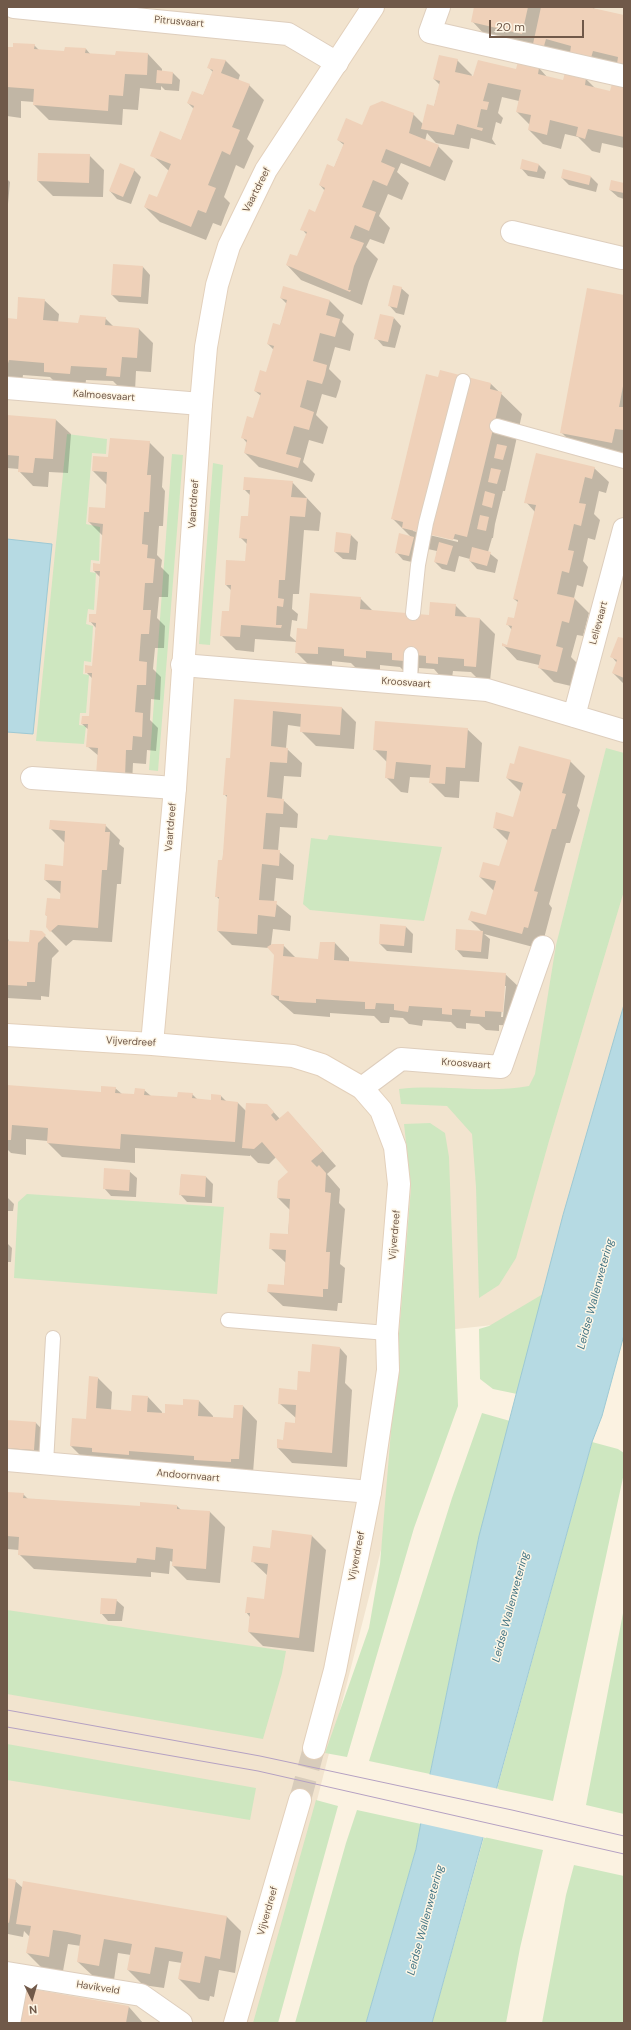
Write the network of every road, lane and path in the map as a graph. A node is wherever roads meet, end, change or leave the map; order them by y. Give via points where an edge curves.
1 (14, 7) edge
2 (373, 7) edge
3 (439, 7) edge
4 (337, 63) junction
5 (624, 76) edge
6 (512, 232) dead end
7 (623, 255) edge
8 (463, 380) dead end
9 (7, 388) edge
10 (201, 404) junction
11 (497, 426) dead end
12 (624, 461) edge
13 (624, 529) edge
14 (413, 613) dead end
15 (411, 654) dead end
16 (182, 665) junction
17 (410, 684) junction
18 (574, 716) junction
19 (624, 731) edge
20 (32, 778) dead end
21 (175, 788) junction
22 (543, 947) dead end
23 (7, 1035) edge
24 (152, 1044) junction
25 (362, 1088) junction
26 (228, 1320) dead end
27 (387, 1334) junction
28 (53, 1338) dead end
29 (7, 1460) edge
30 (46, 1463) junction
31 (370, 1492) junction
32 (314, 1748) tunnel mouth
33 (300, 1800) tunnel mouth
34 (13, 1974) edge
35 (9, 2023) edge
36 (181, 2023) edge
37 (236, 2023) edge

1 - 4 street, Pitrusvaart via 288,34
2 - 4 street, Vaartdreef
3 - 5 street via 430,32
4 - 10 street, Vaartdreef via 266,170 229,246 216,293 206,347
6 - 7 street
8 - 14 lane via 426,523
9 - 10 street, Kalmoesvaart
10 - 16 street, Vaartdreef
11 - 12 lane
13 - 18 street, Lelievaart
15 - 17 lane
16 - 17 street, Kroosvaart
16 - 21 street, Vaartdreef
17 - 18 street, Kroosvaart via 487,690
18 - 19 street, Kroosvaart
20 - 21 street
21 - 24 street, Vaartdreef
22 - 25 street, Kroosvaart via 501,1067 401,1059
23 - 24 street, Vijverdreef
24 - 25 street, Vijverdreef via 293,1056 322,1065
25 - 27 street, Vijverdreef via 381,1110 395,1147 399,1184
26 - 27 lane
27 - 31 street, Vijverdreef via 388,1370
28 - 30 lane
29 - 30 street, Andoornvaart
30 - 31 street, Andoornvaart
31 - 32 street, Vijverdreef via 335,1670
33 - 37 street, Vijverdreef
34 - 35 street
34 - 36 street, Havikveld via 141,1995

